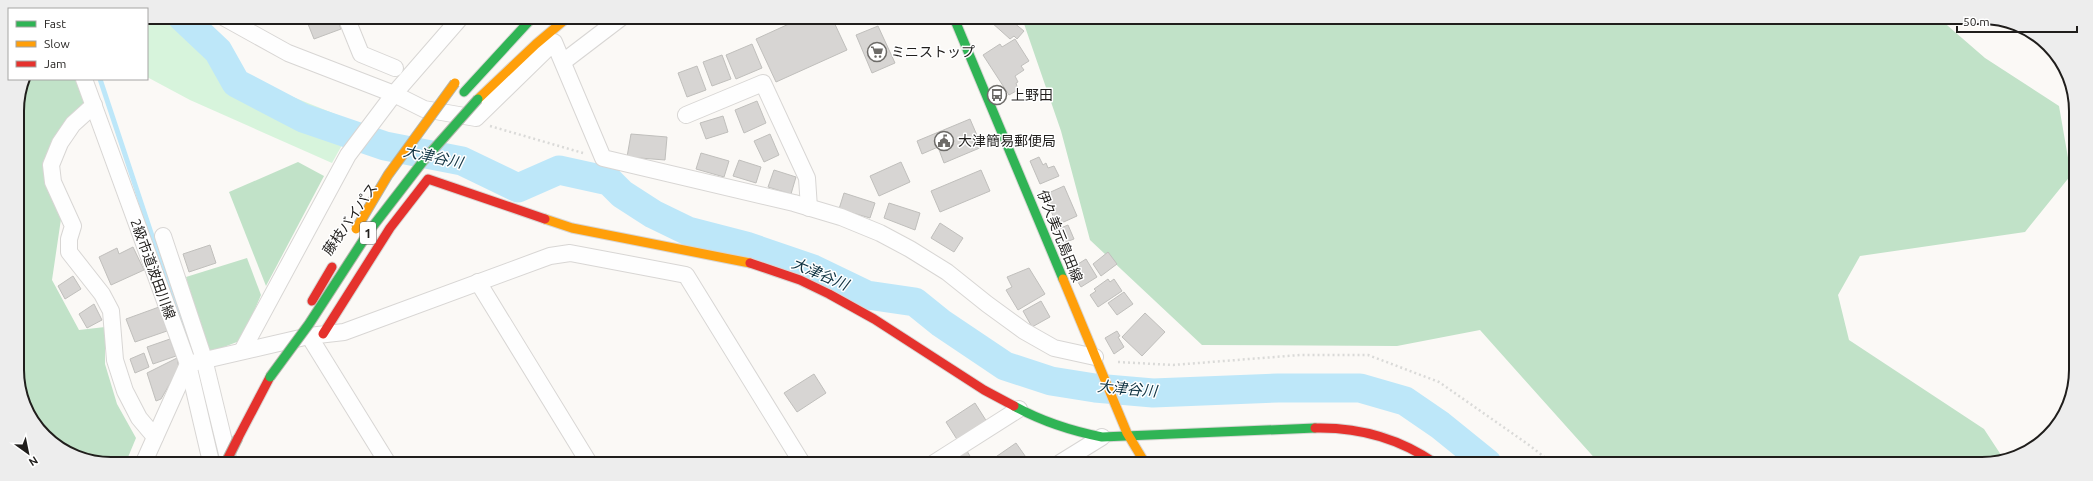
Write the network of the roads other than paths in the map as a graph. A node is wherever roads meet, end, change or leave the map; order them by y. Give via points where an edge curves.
1 (236, 24) edge
2 (349, 24) edge
3 (455, 24) edge
4 (527, 24) edge
5 (560, 24) edge
6 (614, 24) edge
7 (956, 24) edge
8 (563, 62) junction
9 (395, 68) dead end
10 (84, 80) edge
11 (458, 81) dead end
12 (392, 96) junction
13 (94, 105) junction
14 (686, 115) dead end
15 (809, 208) junction
16 (163, 236) dead end
17 (335, 263) dead end
18 (478, 282) junction
19 (316, 335) junction
20 (242, 351) junction
21 (204, 359) junction
22 (1096, 360) junction
23 (188, 364) junction
24 (270, 377) junction
25 (1019, 409) junction
26 (1128, 435) junction
27 (155, 437) junction
28 (1102, 437) junction
29 (146, 457) edge
30 (210, 457) edge
31 (226, 457) edge
32 (230, 457) edge
33 (384, 457) edge
34 (585, 457) edge
35 (798, 457) edge
36 (943, 457) edge
37 (1070, 457) edge
38 (1141, 457) edge
39 (1427, 457) edge

1 - 12 street via 288,53
2 - 9 street via 361,54
3 - 12 street
4 - 11 main road, 藤枝バイパス / 1, bridge via 437,124 352,238 388,175
5 - 24 main road, 1, bridge via 478,99 424,160 370,230 309,324
6 - 8 street
7 - 22 main road, 伊久美元島田線
8 - 12 street via 554,42 476,118 424,109
8 - 15 street via 603,158 740,189
10 - 13 street, 2級市道波田川線
12 - 20 street via 348,156
13 - 23 street, 2級市道波田川線
13 - 27 street via 73,124 60,143 51,165 53,182 73,226 69,252 102,294 111,311 115,360 125,391 139,418
14 - 15 street via 763,83 807,178
15 - 22 street via 867,227 910,249 948,272 1024,331 1054,348
16 - 21 street
17 - 24 main road, 藤枝バイパス / 1, bridge
18 - 19 street via 344,332
18 - 34 street
18 - 35 street via 550,256 570,254 686,275
19 - 20 street
19 - 25 main road via 390,228 428,179 572,228 746,262 800,280 874,319 984,390
19 - 33 street
20 - 21 street
21 - 23 street
21 - 31 street
22 - 26 main road, 伊久美元島田線
23 - 27 street
23 - 30 street, 2級市道波田川線
24 - 32 main road, 藤枝バイパス / 1, bridge
25 - 28 main road via 1078,432
25 - 36 street
26 - 28 main road
26 - 38 main road, 伊久美元島田線
26 - 39 main road via 1356,429 1402,444
27 - 29 street
28 - 37 street

